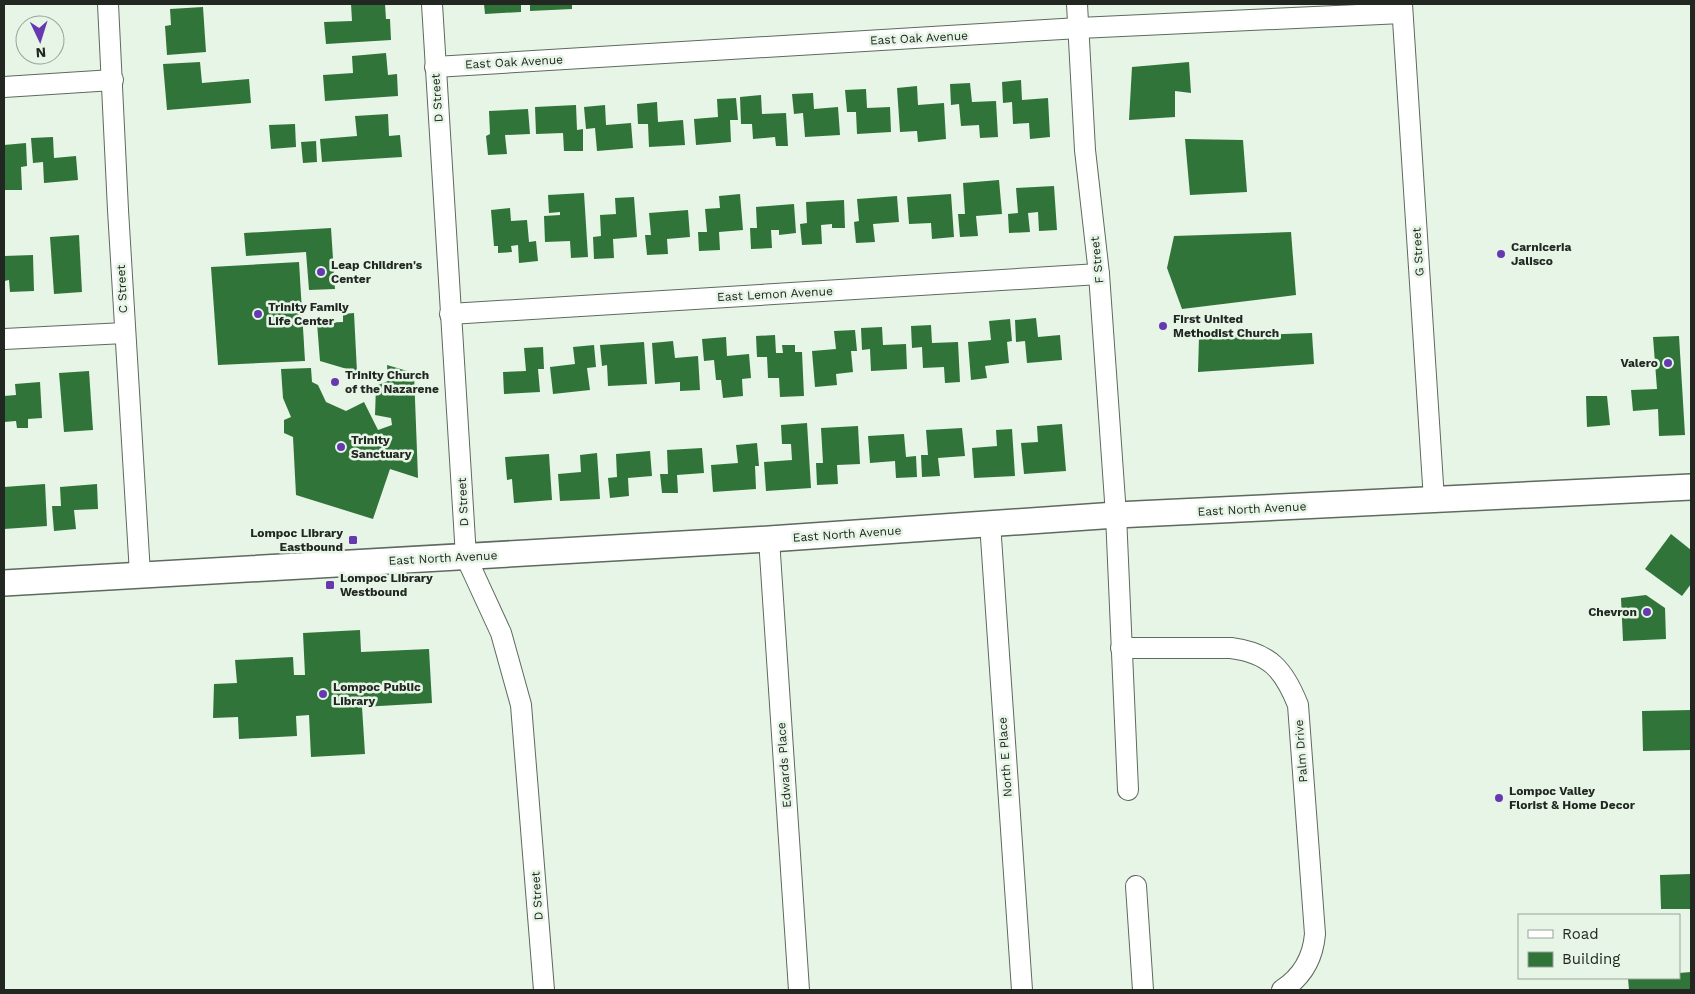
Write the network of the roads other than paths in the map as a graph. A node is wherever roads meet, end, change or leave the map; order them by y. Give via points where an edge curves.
1 (108, 4) edge
2 (432, 4) edge
3 (1077, 4) edge
4 (1402, 8) edge
5 (1079, 28) junction
6 (435, 67) junction
7 (113, 80) junction
8 (4, 87) edge
9 (1099, 274) junction
10 (450, 314) junction
11 (125, 333) junction
12 (4, 339) edge
13 (1691, 486) edge
14 (1434, 500) junction
15 (1116, 516) junction
16 (990, 523) junction
17 (769, 539) junction
18 (466, 557) junction
19 (140, 574) junction
20 (4, 583) edge
21 (1121, 648) junction
22 (1128, 790) dead end
23 (1136, 886) dead end
24 (544, 990) edge
25 (799, 990) edge
26 (1022, 990) edge
27 (1143, 990) edge
28 (1282, 990) edge

1 - 7 street, C Street
2 - 6 street, D Street
3 - 5 street, F Street
4 - 5 street, East Oak Avenue
4 - 14 street, G Street
5 - 6 street, East Oak Avenue
5 - 9 street, F Street via 1086,150
6 - 10 street, D Street
7 - 8 street
7 - 11 street, C Street
9 - 10 street, East Lemon Avenue
9 - 15 street, F Street
10 - 18 street, D Street
11 - 12 street
11 - 19 street, C Street
13 - 14 street, East North Avenue
14 - 15 street, East North Avenue
15 - 16 street, East North Avenue
15 - 21 street
16 - 17 street, East North Avenue
16 - 26 street, North E Place
17 - 18 street, East North Avenue
17 - 25 street, Edwards Place
18 - 19 street, East North Avenue
18 - 24 street, D Street via 501,633 521,705
19 - 20 street, East North Avenue
21 - 22 street
21 - 28 street, Palm Drive via 1246,650 1264,657 1289,682 1298,705 1315,934 1309,961
23 - 27 street

